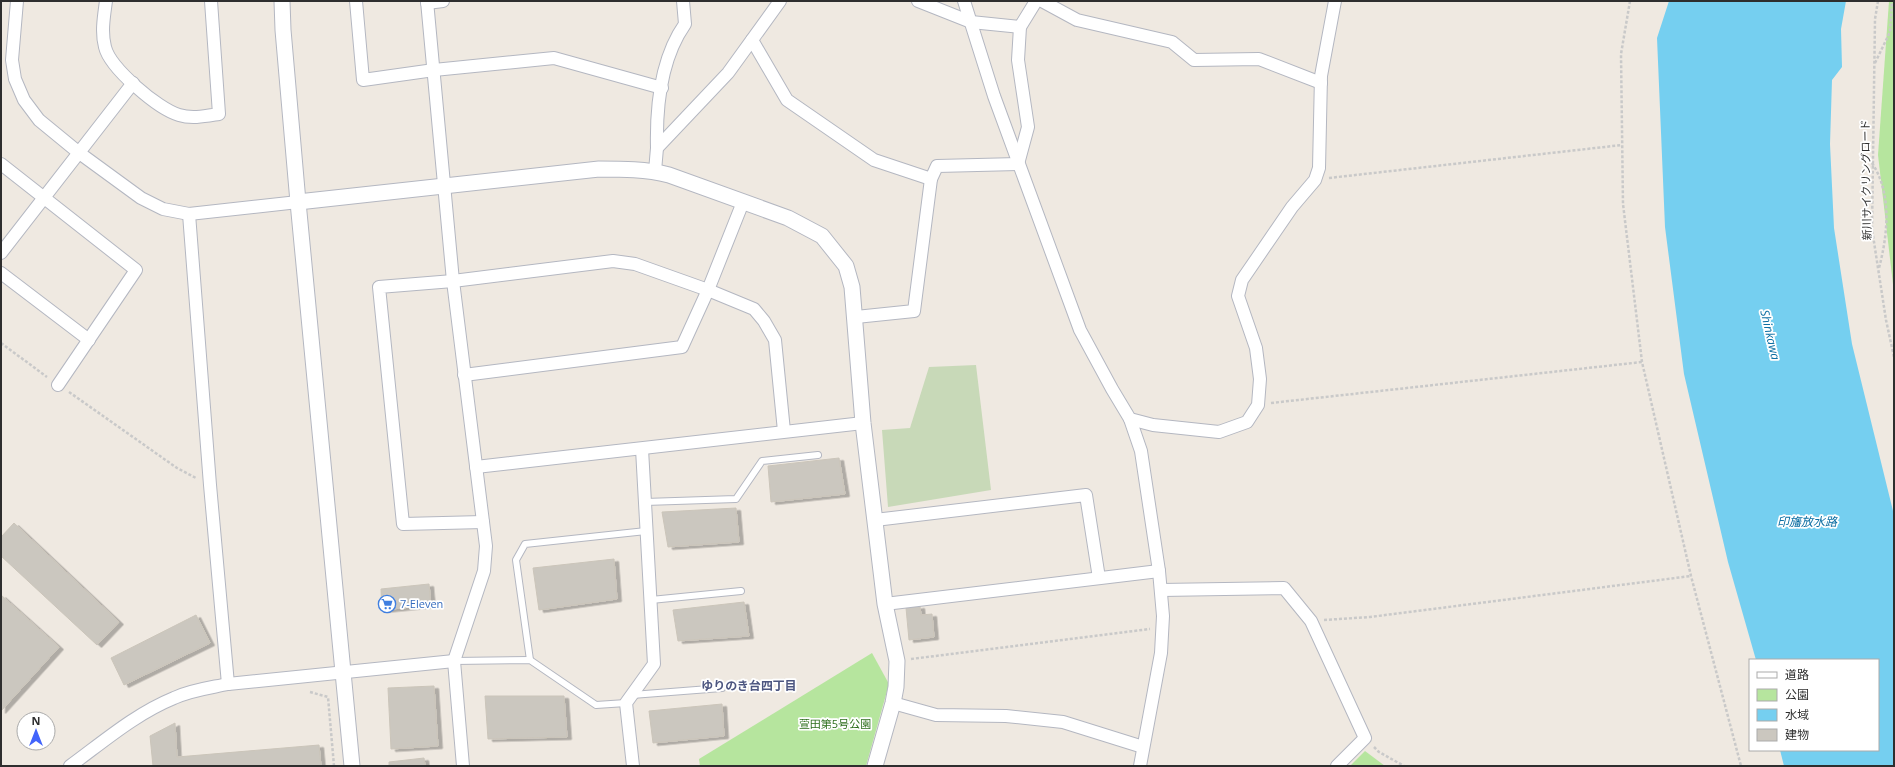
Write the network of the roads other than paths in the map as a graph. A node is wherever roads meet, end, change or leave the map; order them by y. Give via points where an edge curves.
1 (17, 1) edge
2 (106, 1) edge
3 (211, 1) edge
4 (282, 1) edge
5 (356, 1) edge
6 (443, 1) edge
7 (682, 1) edge
8 (780, 1) edge
9 (918, 1) edge
10 (964, 1) edge
11 (1036, 1) edge
12 (1042, 1) edge
13 (427, 2) edge
14 (1334, 2) edge
15 (971, 22) junction
16 (1020, 27) junction
17 (752, 40) junction
18 (434, 70) junction
19 (133, 83) junction
20 (1321, 83) junction
21 (662, 88) junction
22 (658, 148) junction
23 (78, 152) junction
24 (1, 164) edge
25 (1018, 164) junction
26 (655, 171) junction
27 (931, 179) junction
28 (444, 185) junction
29 (43, 197) junction
30 (298, 202) junction
31 (743, 202) junction
32 (189, 214) junction
33 (1, 253) edge
34 (1, 273) edge
35 (453, 281) junction
36 (708, 290) junction
37 (856, 317) junction
38 (89, 340) junction
39 (464, 375) junction
40 (58, 385) road end
41 (1130, 419) junction
42 (863, 423) junction
43 (784, 431) junction
44 (642, 449) junction
45 (818, 455) dead end
46 (476, 467) junction
47 (645, 502) junction
48 (875, 520) junction
49 (483, 522) junction
50 (646, 531) junction
51 (1159, 571) junction
52 (1099, 578) junction
53 (1161, 590) junction
54 (741, 591) dead end
55 (650, 600) junction
56 (885, 604) junction
57 (530, 660) junction
58 (454, 661) junction
59 (343, 673) junction
60 (228, 684) junction
61 (722, 688) dead end
62 (629, 699) junction
63 (893, 703) junction
64 (1142, 747) junction
65 (70, 766) edge
66 (352, 766) edge
67 (463, 766) edge
68 (633, 766) edge
69 (875, 766) edge
70 (1140, 766) edge
71 (1337, 766) edge

1 - 23 street via 12,60 14,79 24,100 39,120
2 - 19 street via 102,32 105,47 111,61
3 - 19 street via 219,114 193,117 180,115 168,110
4 - 30 street
5 - 18 street via 363,80
6 - 13 street
7 - 21 street via 685,24 675,38 663,75
8 - 17 street
9 - 15 street
10 - 15 street
11 - 16 street
12 - 20 street via 1077,20 1172,42 1194,60 1259,59
13 - 18 street
14 - 20 street
15 - 16 street
15 - 25 street
16 - 25 street via 1018,60 1028,126
17 - 22 street via 728,73
17 - 27 street via 787,100 874,160
18 - 21 street via 554,58
18 - 28 street
19 - 23 street
20 - 41 street via 1320,155 1315,180 1292,207 1251,266 1242,280 1238,296 1256,348 1260,379 1258,405 1247,422 1219,432 1153,425
21 - 22 street via 657,130
22 - 26 street
23 - 29 street
23 - 32 street via 141,198 163,209
24 - 29 street
25 - 27 street via 937,166
25 - 41 street via 1080,330
26 - 28 street via 599,169
26 - 31 street
27 - 37 street via 914,311
28 - 30 street
28 - 35 street
29 - 33 street
29 - 38 street via 136,270
30 - 32 street
30 - 59 street
31 - 36 street
31 - 37 street via 788,218 822,236 846,266
32 - 60 street
34 - 38 street
35 - 36 street via 614,261 635,264
35 - 39 street
35 - 49 street via 379,287 403,524
36 - 39 street via 682,347
36 - 43 street via 754,309 775,340
37 - 42 street
38 - 40 street
39 - 46 street
41 - 51 street via 1141,451
42 - 43 street
42 - 48 street
43 - 44 street
44 - 46 street
44 - 47 street
45 - 47 lane via 762,461 736,499
46 - 49 street
47 - 50 street
48 - 52 street via 1086,495
48 - 56 street
49 - 58 street via 486,546 484,571
50 - 55 street
50 - 57 lane via 525,544 516,560
51 - 52 street
51 - 53 street
52 - 56 street
53 - 64 street via 1161,653
53 - 71 street via 1284,588 1312,620 1366,738
54 - 55 lane
55 - 62 street via 654,664
56 - 63 street via 897,661
57 - 58 lane
57 - 62 lane via 596,705
58 - 59 street
58 - 67 street
59 - 60 street
59 - 66 street
60 - 65 street via 198,690 154,708
61 - 62 lane
62 - 68 street
63 - 64 street via 936,714 1006,716 1063,722
63 - 69 street
64 - 70 street

